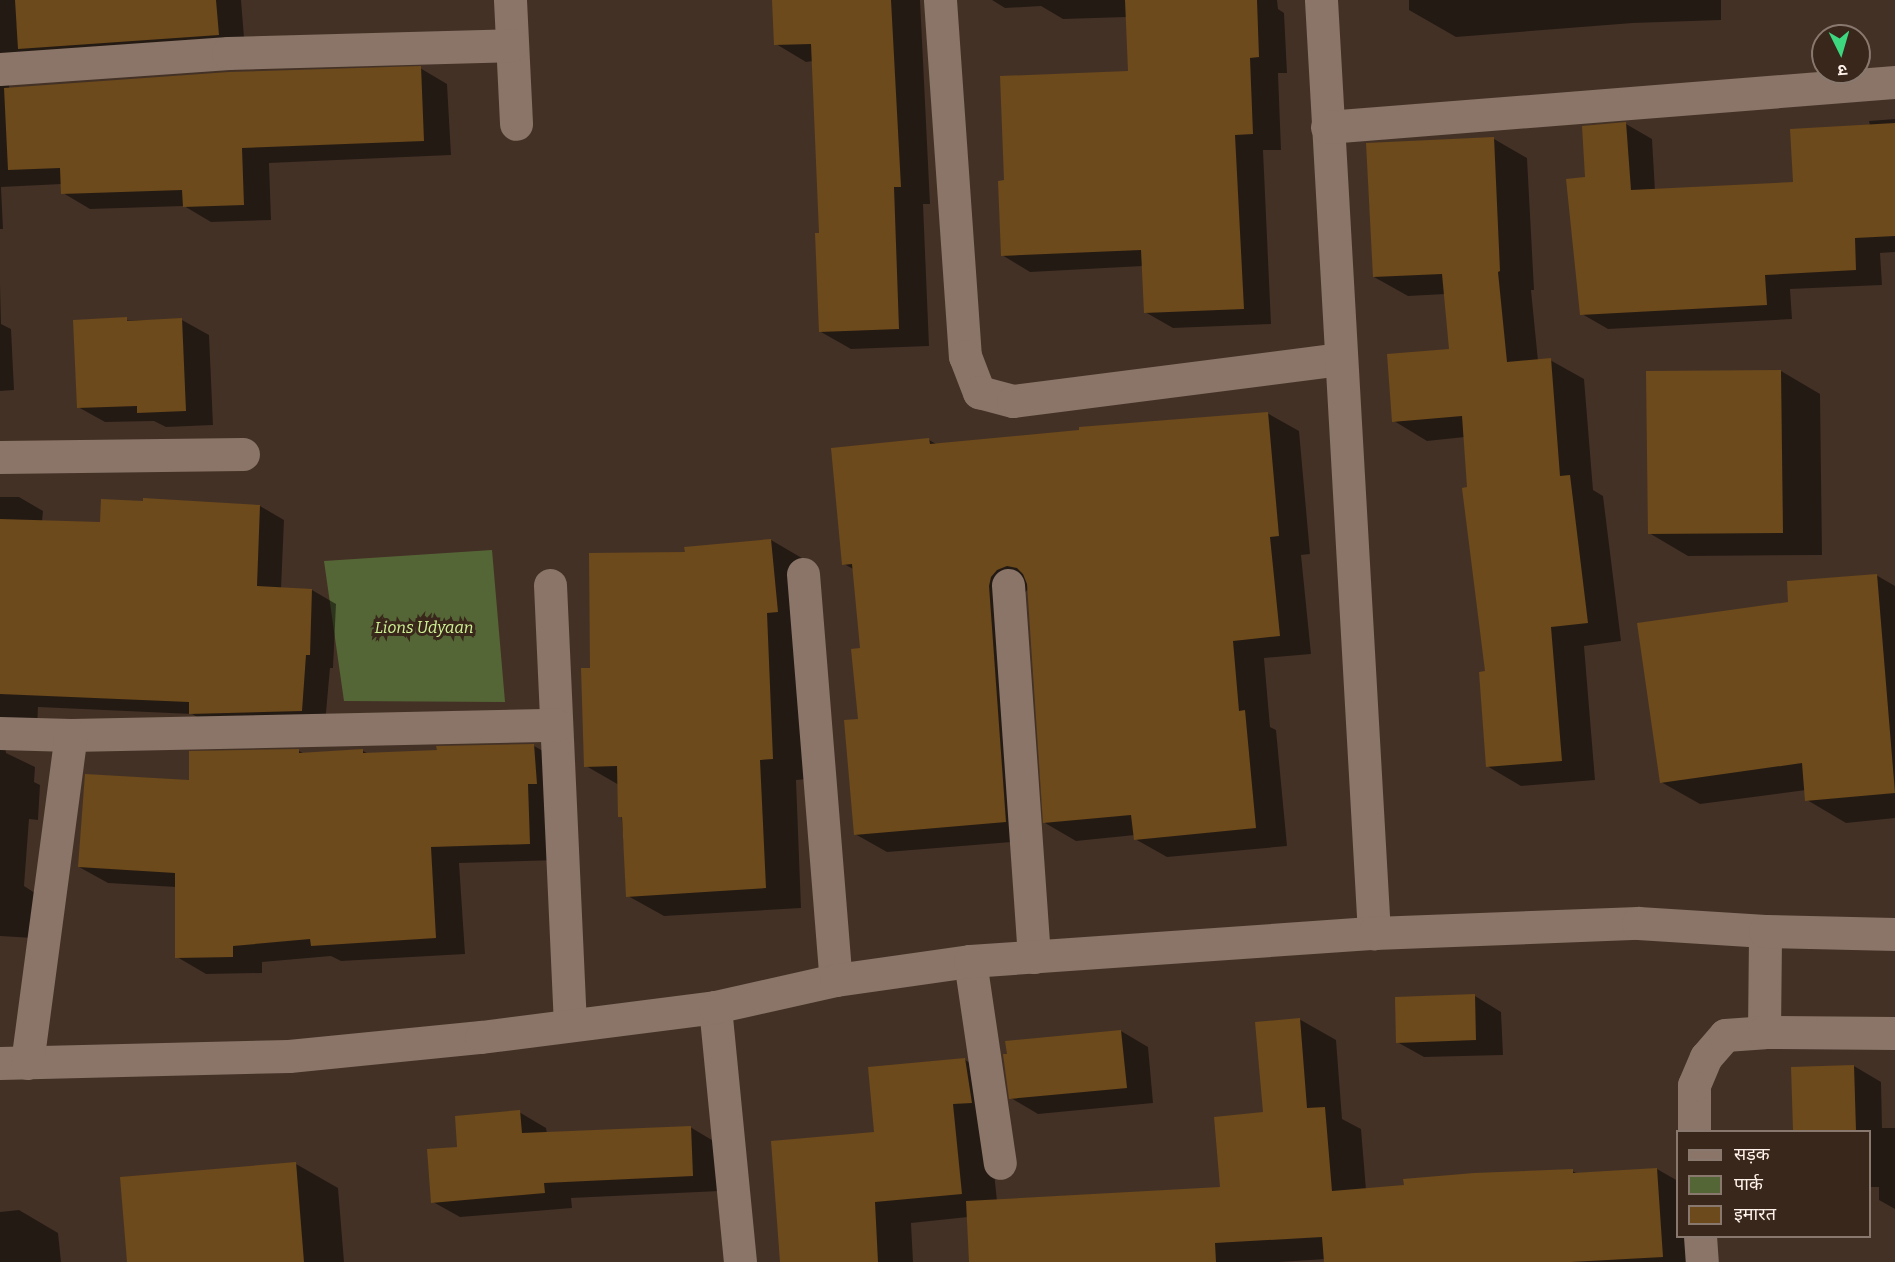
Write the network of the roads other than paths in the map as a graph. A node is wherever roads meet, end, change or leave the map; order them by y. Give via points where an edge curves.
1 (510, 0) edge
2 (940, 0) edge
3 (1321, 0) edge
4 (512, 45) junction
5 (0, 69) edge
6 (1895, 82) edge
7 (516, 124) dead end
8 (1327, 127) junction
9 (1340, 359) junction
10 (243, 454) dead end
11 (0, 457) edge
12 (804, 574) dead end
13 (550, 585) dead end
14 (1008, 585) dead end
15 (556, 725) junction
16 (0, 733) edge
17 (71, 735) junction
18 (1766, 931) junction
19 (1374, 933) junction
20 (1895, 934) edge
21 (1034, 957) junction
22 (970, 961) junction
23 (836, 980) junction
24 (715, 1007) junction
25 (570, 1025) junction
26 (1764, 1032) junction
27 (1895, 1032) edge
28 (13, 1063) edge
29 (1694, 1130) edge
30 (1000, 1163) dead end
31 (1700, 1238) edge
32 (741, 1262) edge
33 (1702, 1262) edge

1 - 4 street
2 - 9 street via 965,356 979,392 1013,401
3 - 8 street
4 - 5 street via 228,53
4 - 7 street
6 - 8 street
8 - 9 street
9 - 19 street
10 - 11 street
12 - 23 street
13 - 15 street
14 - 21 street
15 - 17 street
15 - 25 street
16 - 17 street
17 - 28 street
18 - 19 street via 1638,923
18 - 20 street
18 - 26 street
19 - 21 street
21 - 22 street
22 - 23 street
22 - 30 street
23 - 24 street
24 - 25 street
24 - 32 street
25 - 28 street via 289,1056
26 - 27 street
26 - 29 street via 1725,1035 1706,1057 1694,1085
31 - 33 street

